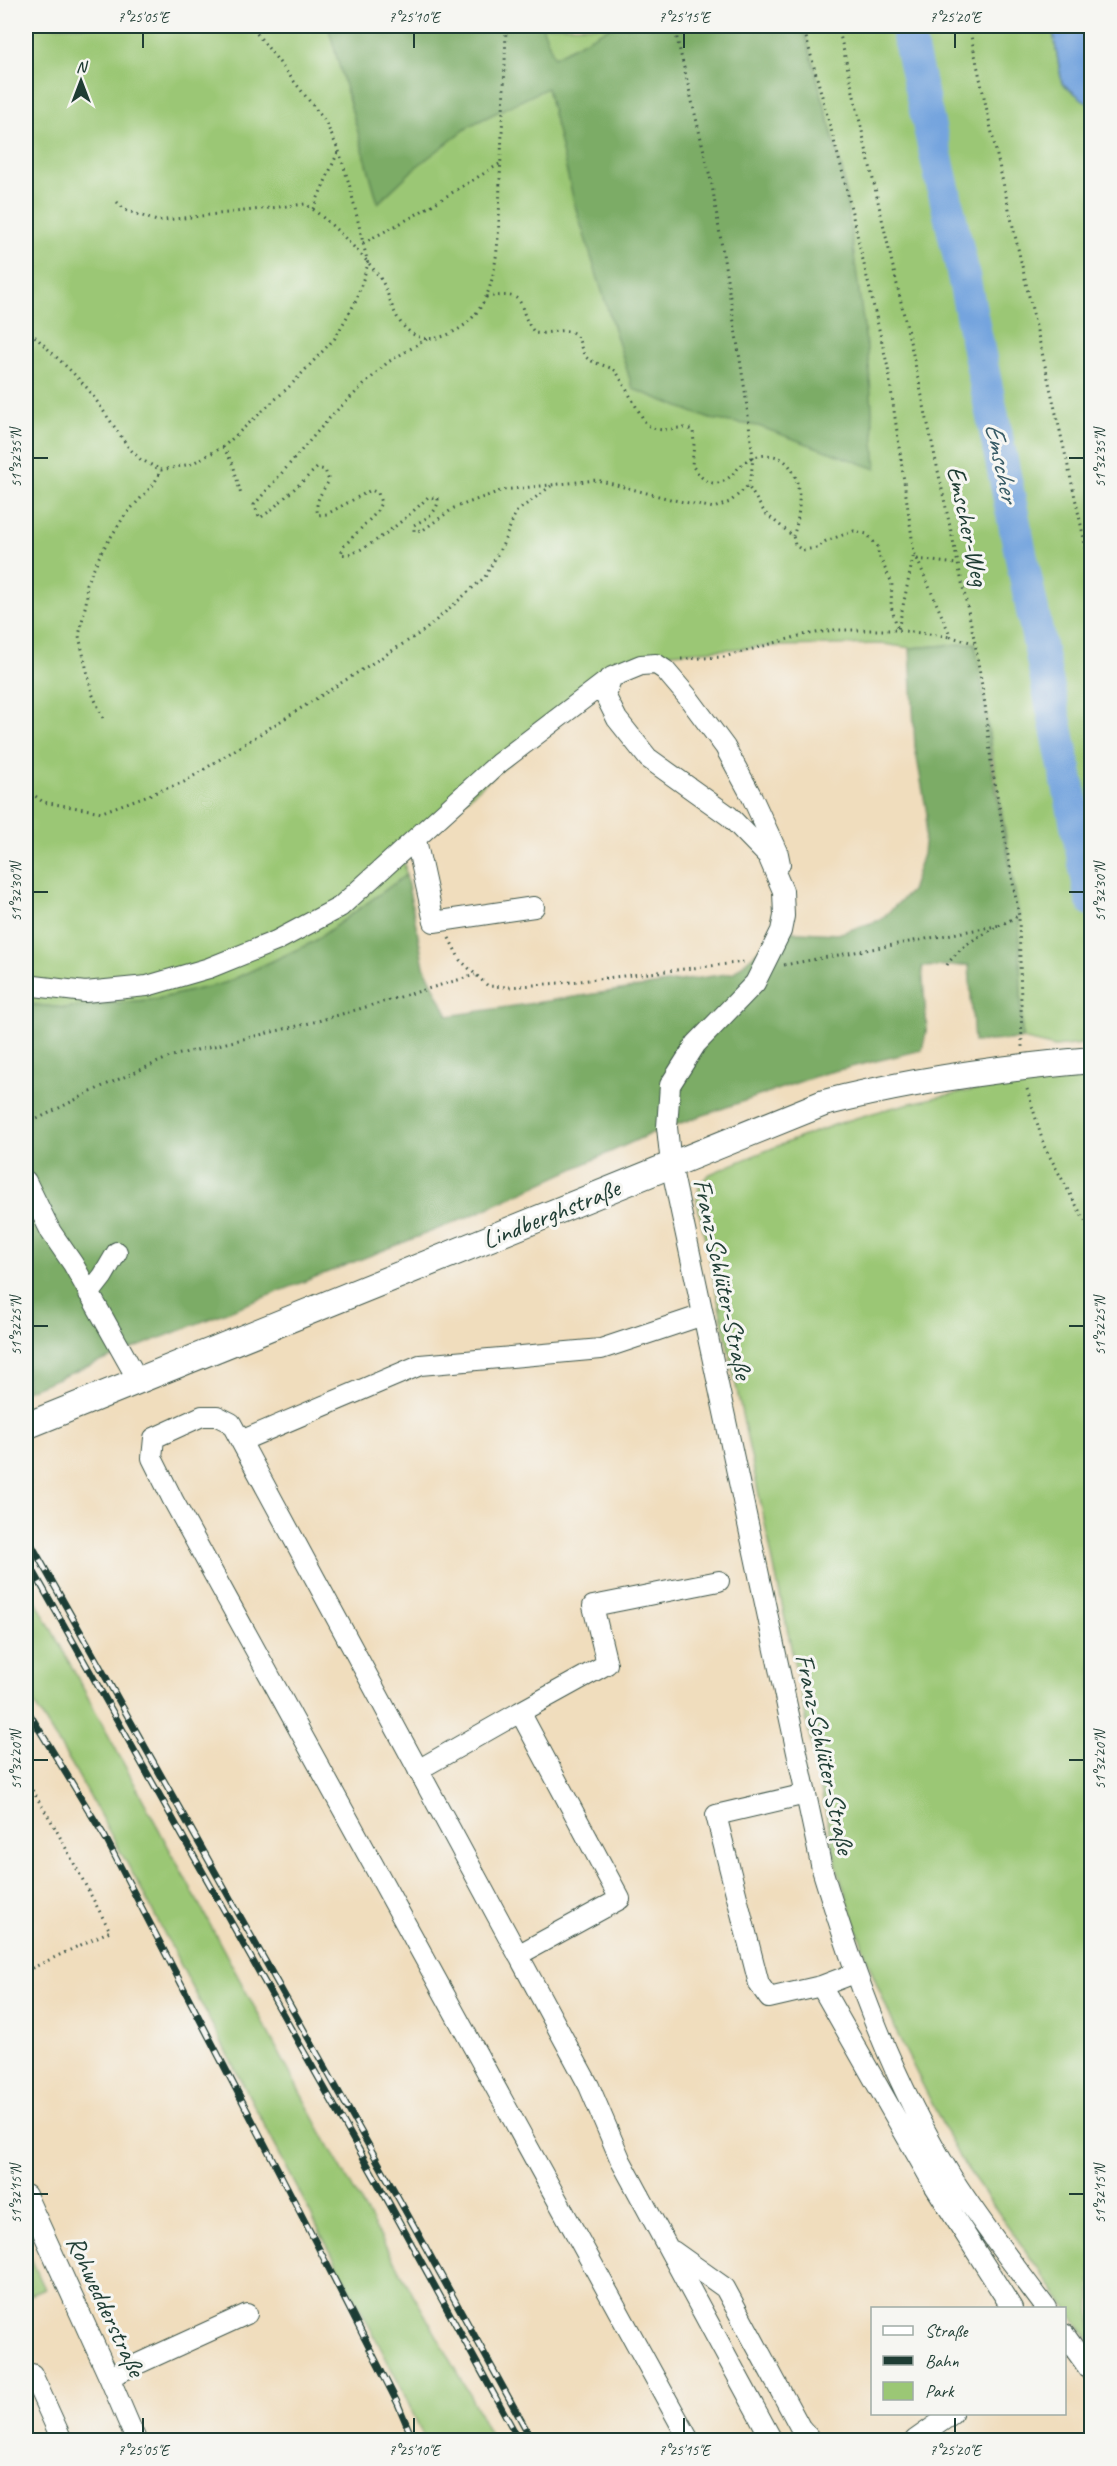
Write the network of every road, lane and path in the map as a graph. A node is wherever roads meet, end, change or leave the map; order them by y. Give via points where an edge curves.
1 (251, 26) edge
2 (506, 26) edge
3 (674, 26) edge
4 (803, 26) edge
5 (838, 26) edge
6 (969, 26) edge
7 (339, 151) junction
8 (501, 163) junction
9 (117, 202) dead end
10 (313, 209) junction
11 (363, 243) junction
12 (368, 264) junction
13 (485, 297) junction
14 (26, 328) edge
15 (427, 339) junction
16 (223, 447) junction
17 (753, 457) junction
18 (161, 470) junction
19 (552, 485) junction
20 (748, 486) junction
21 (241, 495) dead end
22 (793, 536) junction
23 (914, 552) junction
24 (917, 560) junction
25 (957, 564) junction
26 (1092, 576) edge
27 (898, 630) junction
28 (951, 637) junction
29 (975, 643) junction
30 (656, 664) junction
31 (612, 677) junction
32 (103, 718) dead end
33 (26, 789) edge
34 (416, 840) junction
35 (783, 891) junction
36 (534, 907) dead end
37 (1018, 916) junction
38 (442, 922) junction
39 (1001, 925) junction
40 (765, 963) junction
41 (947, 965) dead end
42 (476, 975) junction
43 (26, 985) edge
44 (1022, 1039) dead end
45 (1092, 1060) edge
46 (1027, 1087) dead end
47 (26, 1123) edge
48 (671, 1165) junction
49 (26, 1181) edge
50 (1092, 1244) edge
51 (117, 1252) dead end
52 (89, 1294) junction
53 (704, 1315) junction
54 (138, 1380) junction
55 (26, 1426) edge
56 (241, 1442) junction
57 (719, 1581) dead end
58 (520, 1712) junction
59 (418, 1770) junction
60 (26, 1780) edge
61 (806, 1794) junction
62 (518, 1955) junction
63 (26, 1971) edge
64 (855, 1973) junction
65 (821, 1986) junction
66 (26, 2195) edge
67 (668, 2248) junction
68 (1039, 2306) edge
69 (1011, 2307) edge
70 (247, 2314) dead end
71 (1066, 2335) edge
72 (1092, 2373) edge
73 (32, 2374) dead end
74 (109, 2377) junction
75 (951, 2415) edge
76 (62, 2440) edge
77 (136, 2440) edge
78 (689, 2440) edge
79 (772, 2440) edge
80 (811, 2440) edge
81 (915, 2440) edge

1 - 7 path via 324,121
2 - 8 path
3 - 17 path via 712,185
4 - 23 path via 843,174 888,368
5 - 25 path, Emscher-Weg
6 - 26 path
7 - 10 path
7 - 11 path
8 - 11 path
8 - 13 path via 496,247
9 - 10 path via 125,210 157,221 305,204
10 - 12 path
11 - 12 path
12 - 15 path via 383,283 403,327
12 - 16 path via 356,301 335,338
13 - 15 path via 462,328
13 - 17 path via 512,295 519,299 535,333 574,334 588,359 616,371 646,424 653,429 693,430 692,465 705,481 724,481
14 - 18 path via 89,390 129,448
15 - 19 path via 388,362 332,415 254,505 260,518 307,475 317,468 326,470 329,481 318,498 318,515 370,490 378,493 381,503 343,547 341,554 348,556 378,538 428,497 438,498 438,504 426,519 414,525 414,531 423,530 473,500 503,490
16 - 18 path via 191,464
16 - 21 path via 233,464
17 - 20 path
17 - 22 path via 779,458 788,462 795,474 799,512
18 - 32 path via 125,515 86,584 79,636 92,693
19 - 20 path via 597,480 714,508 730,502
19 - 33 path via 516,512 485,577 425,630 184,782 102,812 43,802
20 - 22 path via 765,513
22 - 27 path via 795,545 802,550 817,548 855,531 867,534 878,547 892,583 891,606
23 - 24 path
23 - 27 path
24 - 25 path
24 - 28 path
25 - 29 path, Emscher-Weg
27 - 28 path
27 - 30 path via 834,630 724,657
28 - 29 path
29 - 37 path, Emscher-Weg
30 - 31 street via 640,665
30 - 35 street, Franz-Schlüter-Straße via 687,696 724,747 752,797 778,854
31 - 34 street via 499,762
31 - 35 street via 605,695 617,719 648,758 729,816 768,856
34 - 38 street via 434,922
34 - 43 street via 340,907 276,941 209,968 147,986 85,992
35 - 40 street, Franz-Schlüter-Straße via 781,931
36 - 38 street
37 - 39 path
37 - 44 path, Emscher-Weg
38 - 42 path via 460,960
39 - 40 path via 787,965
39 - 41 path via 968,942
40 - 42 path via 734,962 510,987 488,986
40 - 48 street, Franz-Schlüter-Straße via 755,983 696,1044 670,1085 667,1127
42 - 47 path via 318,1021 172,1056
45 - 48 main road, Lindberghstraße via 891,1086 835,1100
46 - 50 path via 1044,1146 1086,1223
48 - 53 street, Franz-Schlüter-Straße
48 - 54 main road, Lindberghstraße
49 - 52 street
51 - 52 street
52 - 54 street
53 - 56 street via 601,1349 420,1365
53 - 61 street, Franz-Schlüter-Straße
54 - 55 main road, Lindberghstraße
56 - 59 street
56 - 78 street via 231,1423 217,1416 202,1416 154,1438 152,1458
57 - 58 street via 593,1606 607,1664
58 - 59 street
58 - 62 street via 620,1899
59 - 62 street
60 - 63 path via 110,1931
61 - 64 street, Franz-Schlüter-Straße via 822,1869
61 - 65 street via 716,1815 759,1984 769,1998
62 - 67 street via 589,2086 621,2161
64 - 65 street
64 - 68 street, Franz-Schlüter-Straße via 889,2058 953,2179
65 - 69 street via 928,2176
66 - 74 street, Rohwedderstraße
67 - 79 street
67 - 80 street via 725,2288 800,2427
70 - 74 street
71 - 72 street
73 - 76 street
74 - 77 street, Rohwedderstraße
75 - 81 street

